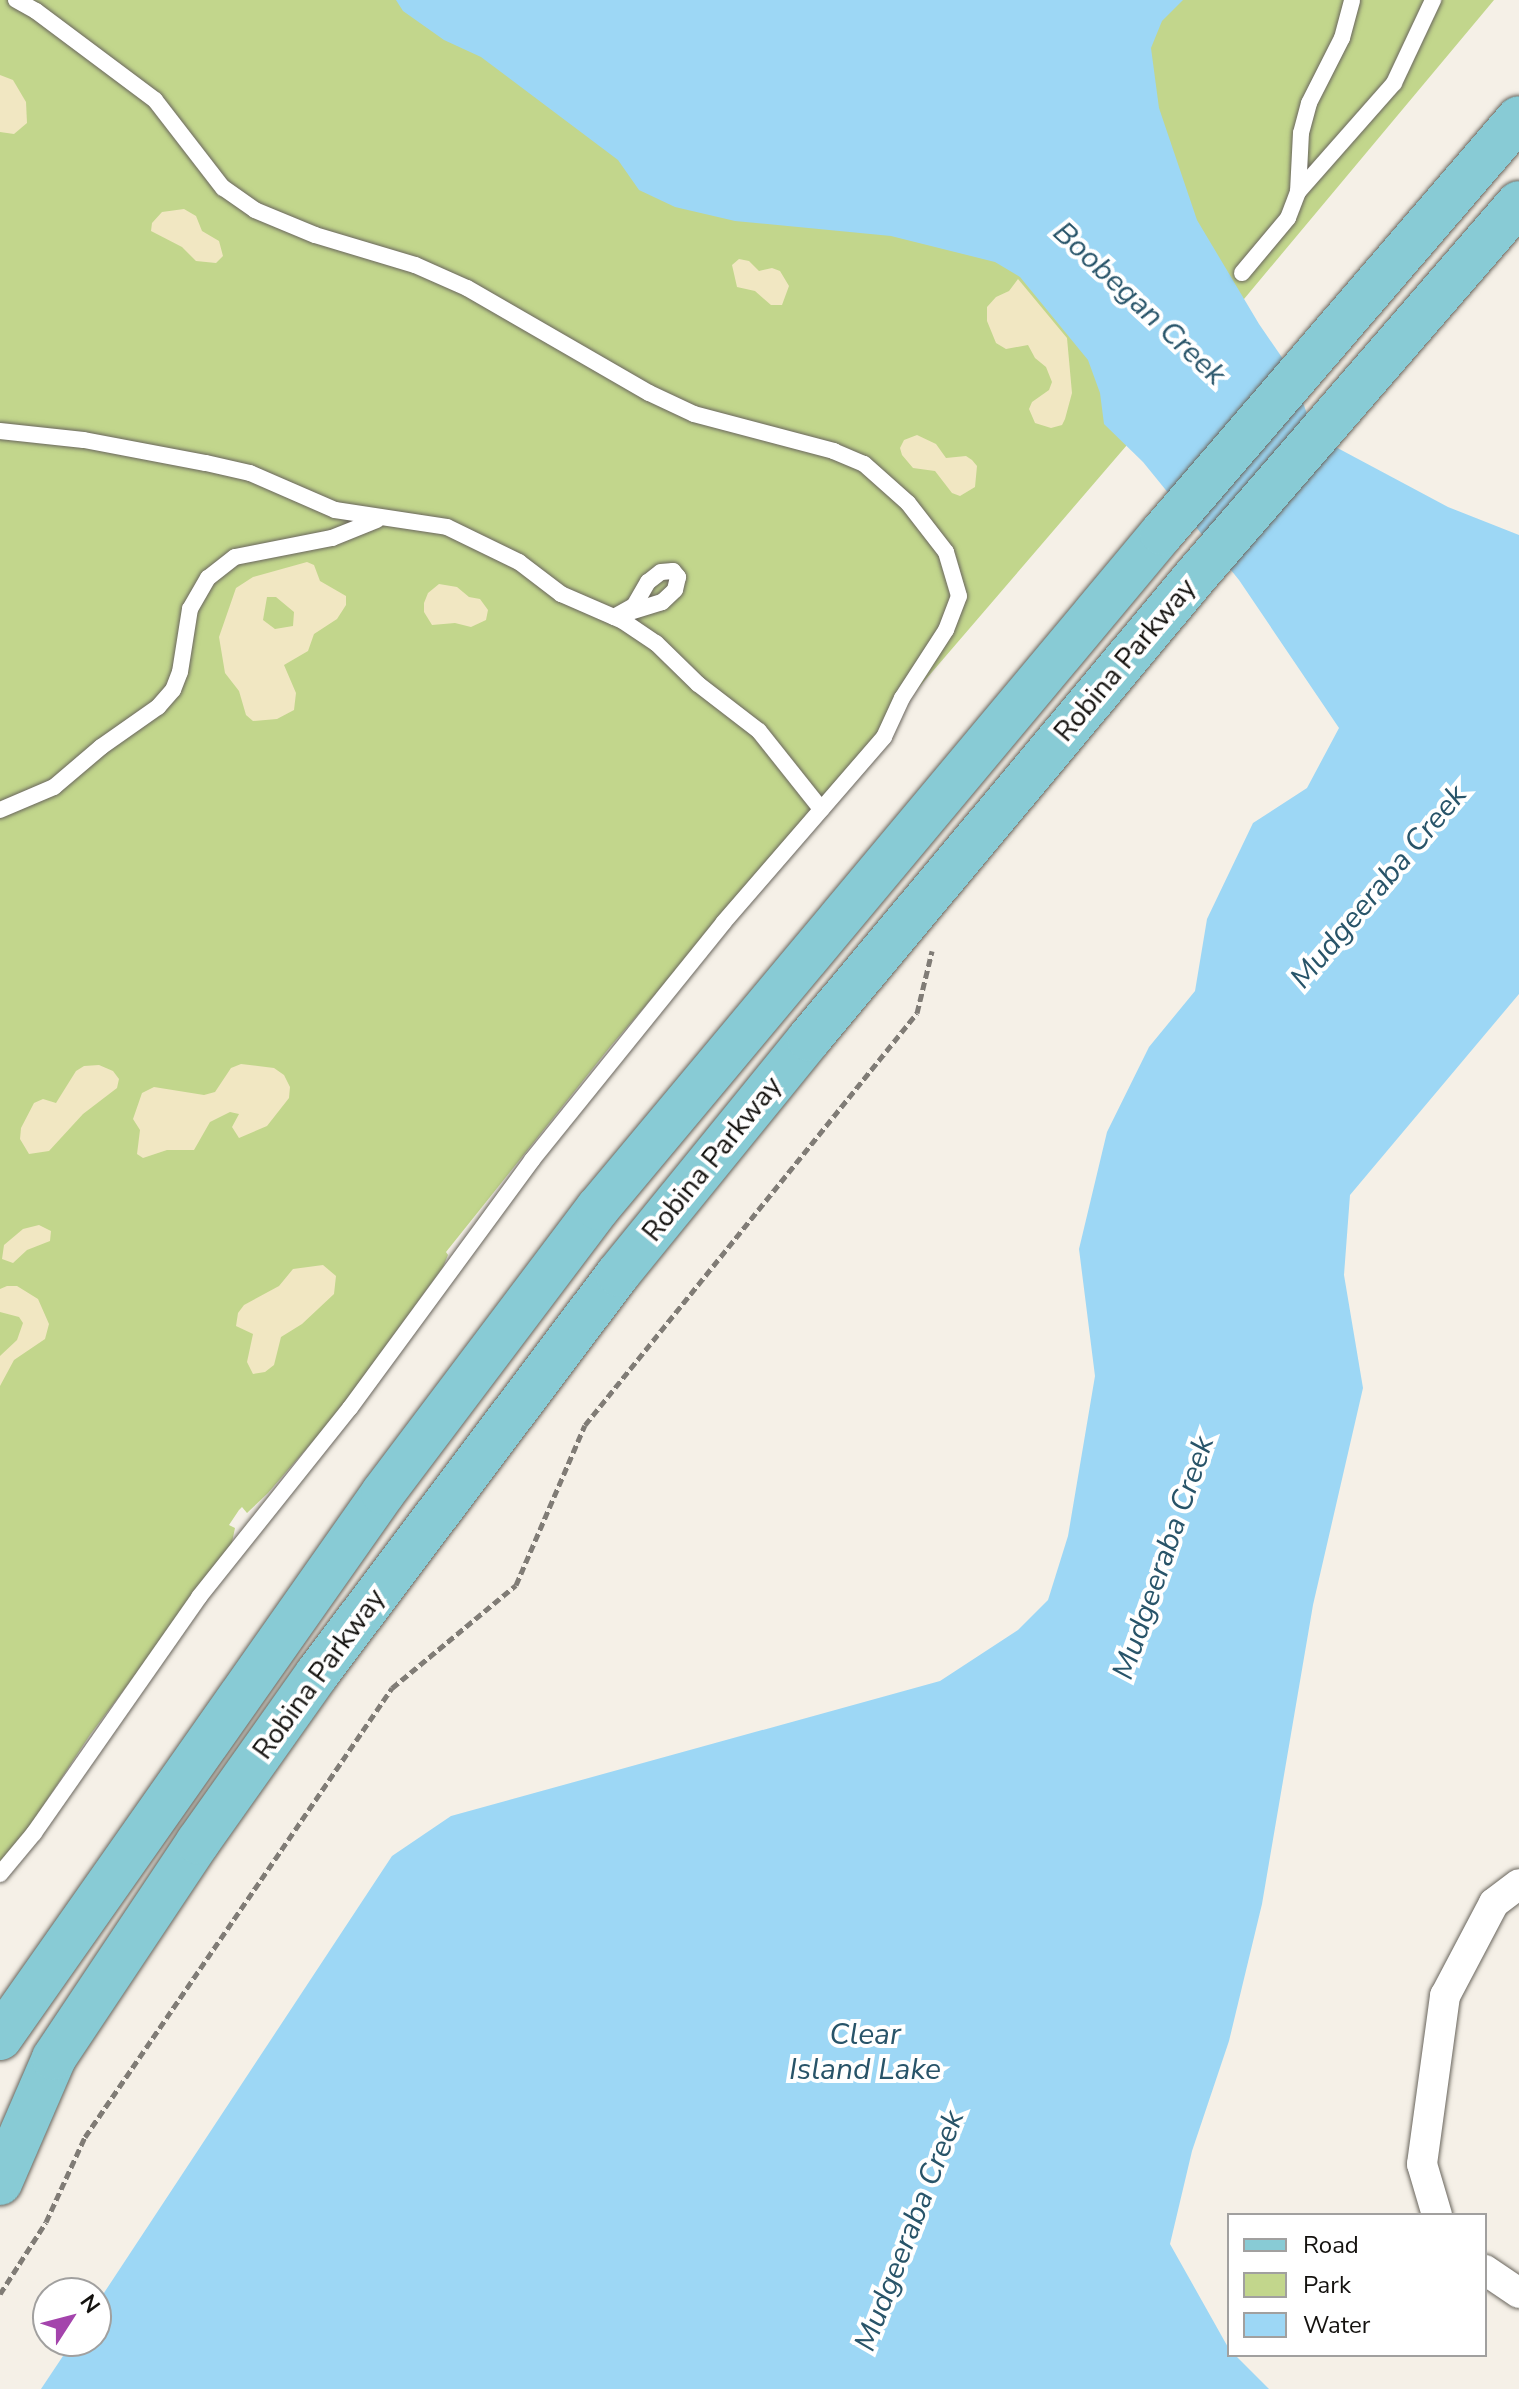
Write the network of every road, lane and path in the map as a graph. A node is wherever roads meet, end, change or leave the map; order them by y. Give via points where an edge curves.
1 (16, 0) edge
2 (1352, 0) edge
3 (1433, 0) edge
4 (1519, 118) edge
5 (1298, 192) junction
6 (1519, 203) edge
7 (1242, 273) dead end
8 (0, 431) edge
9 (335, 510) junction
10 (385, 519) junction
11 (341, 534) junction
12 (4, 806) edge
13 (821, 809) junction
14 (936, 938) dead end
15 (0, 1874) edge
16 (1519, 1884) edge
17 (0, 2038) edge
18 (0, 2183) edge
19 (1436, 2213) edge
20 (1487, 2271) edge
21 (1519, 2293) edge
22 (0, 2294) edge

1 - 13 lane via 155,100 223,188 255,210 467,288 694,414 834,451 884,478 946,552 959,596 946,630 884,737
2 - 5 lane via 1342,38 1309,103 1301,133
3 - 5 lane via 1394,83
4 - 17 main road, Robina Parkway via 1162,533 598,1208 383,1493
5 - 7 lane via 1288,218
6 - 18 main road, Robina Parkway via 1194,578 618,1274 234,1790 86,2008 36,2094
8 - 9 lane via 84,440 250,473
9 - 10 lane
9 - 11 lane via 348,520
10 - 11 lane
10 - 13 lane via 447,527 519,562 561,594 656,643 759,731
11 - 12 lane via 235,557 208,578 190,609 180,672 158,707 54,787
13 - 15 lane via 532,1160 350,1408 199,1597
14 - 22 path via 917,1013 585,1425 516,1585 392,1688 93,2125 46,2222
16 - 19 street via 1494,1903 1445,1996 1422,2164
20 - 21 street

